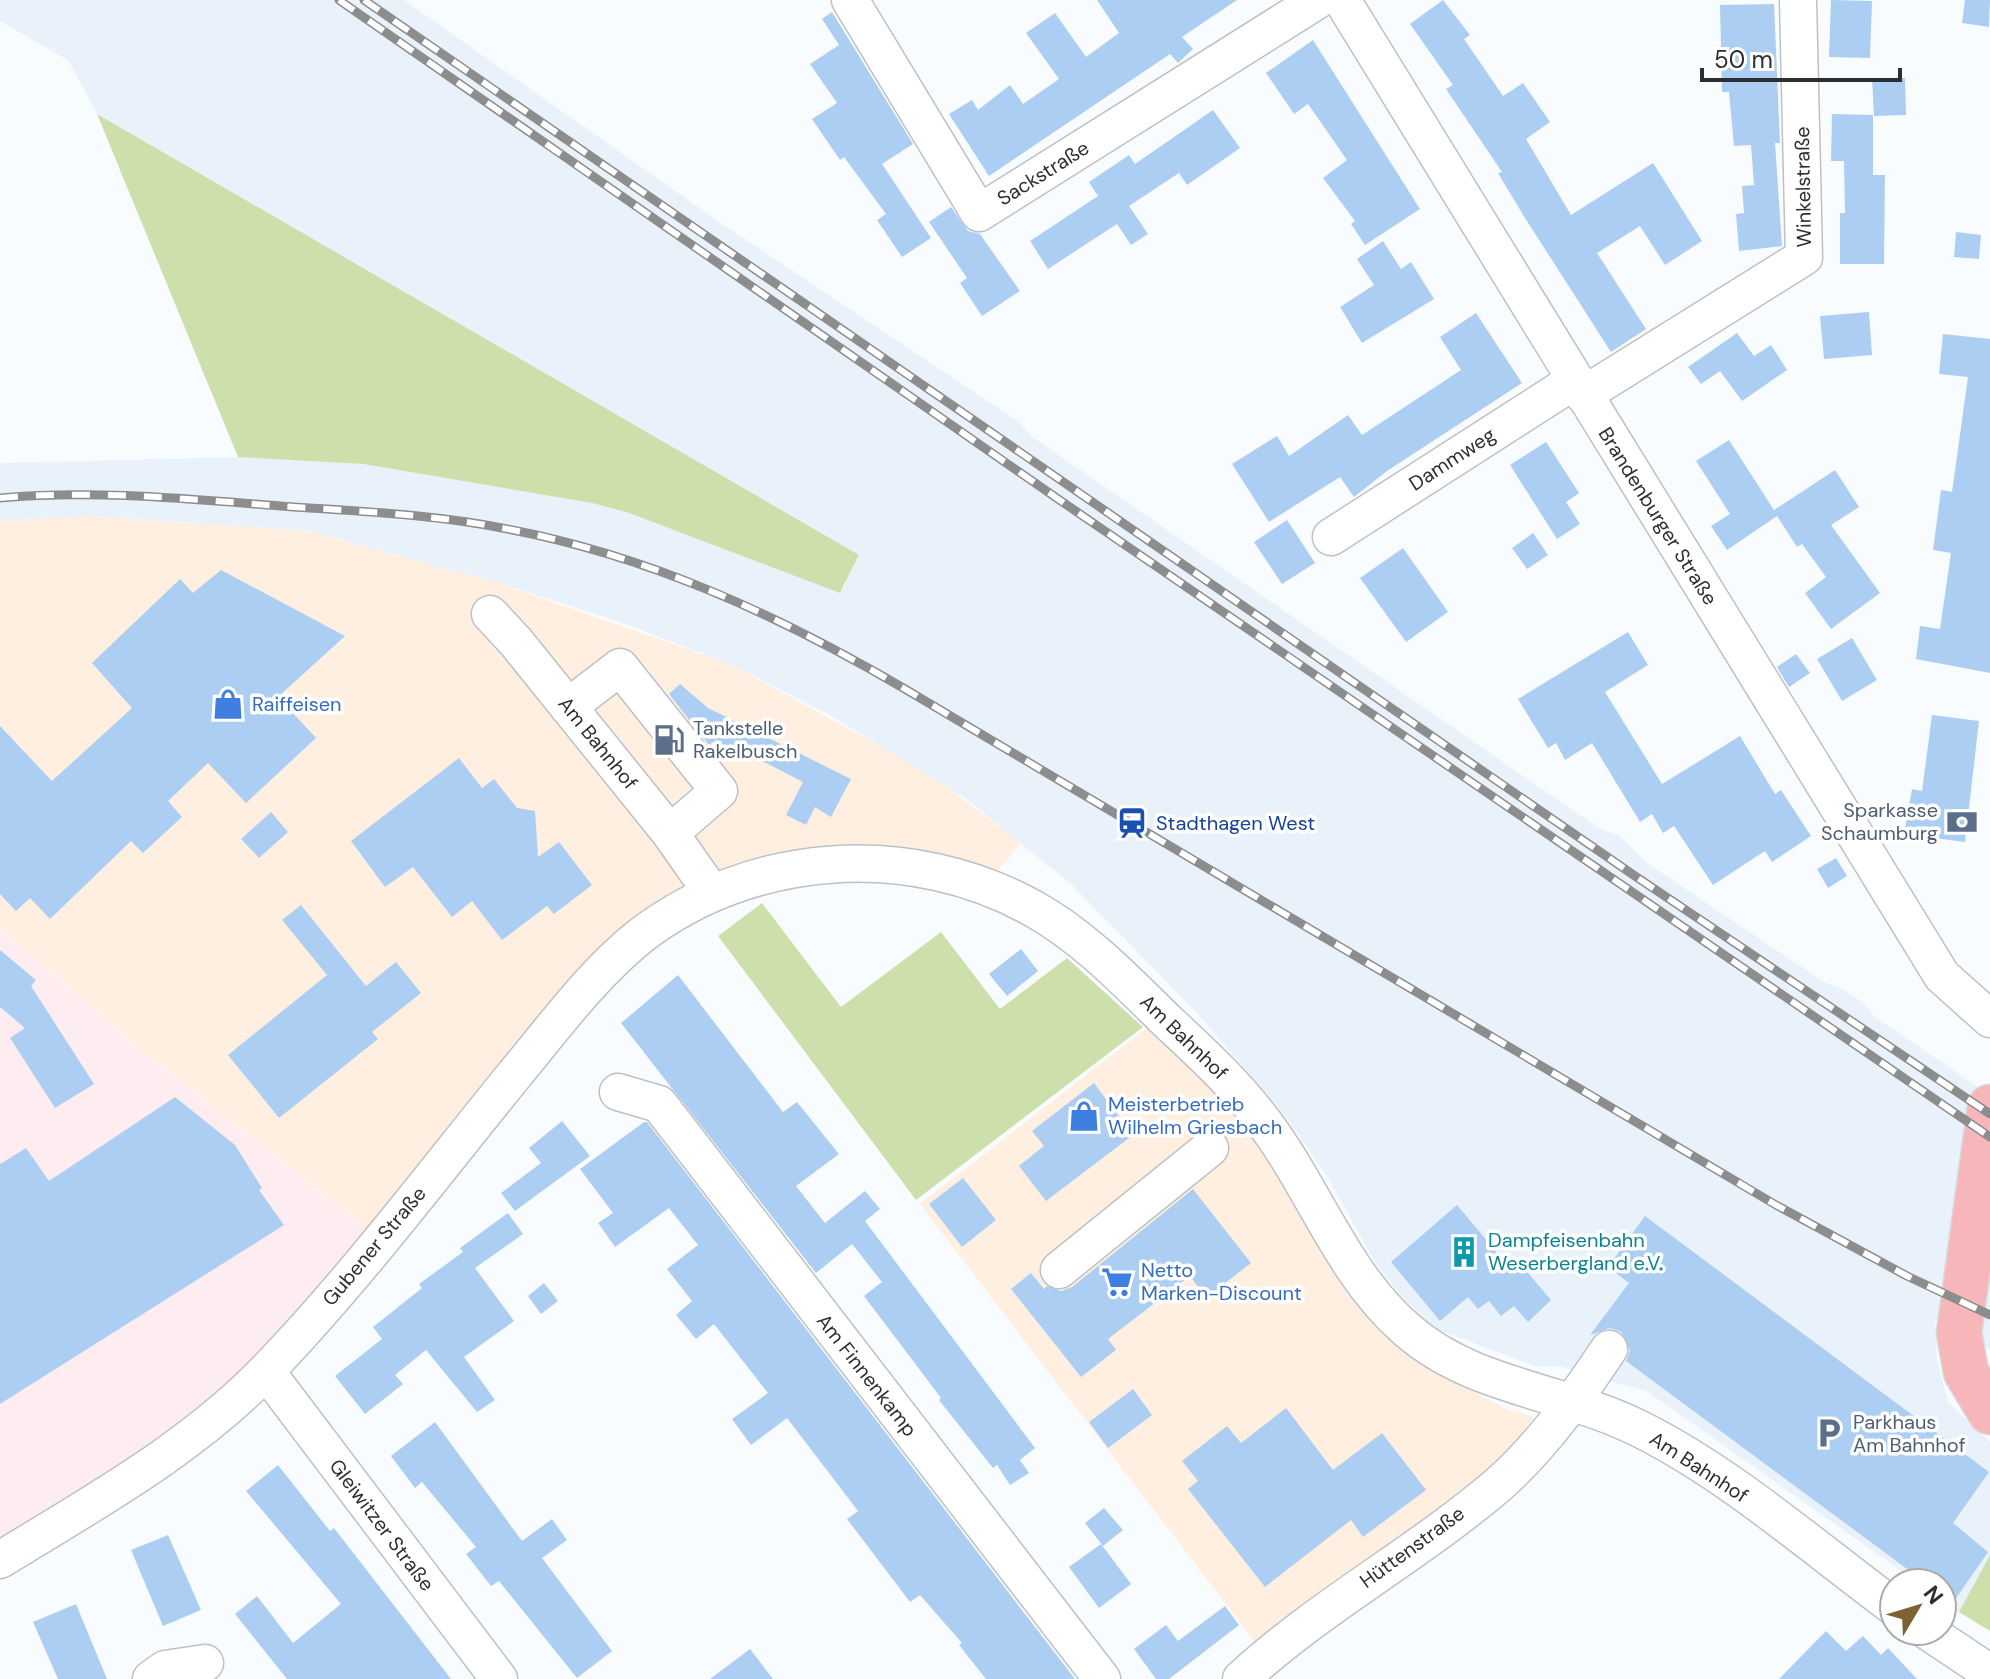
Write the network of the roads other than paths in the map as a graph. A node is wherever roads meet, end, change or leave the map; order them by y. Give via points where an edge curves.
1 (850, 0) edge
2 (1318, 0) edge
3 (1342, 0) edge
4 (1798, 0) edge
5 (1579, 388) junction
6 (1331, 537) dead end
7 (490, 614) dead end
8 (568, 707) junction
9 (670, 833) junction
10 (712, 893) junction
11 (1990, 1019) edge
12 (618, 1092) dead end
13 (1990, 1107) edge
14 (1210, 1148) dead end
15 (1059, 1270) dead end
16 (1609, 1349) dead end
17 (266, 1371) junction
18 (1572, 1404) junction
19 (1990, 1412) edge
20 (0, 1560) edge
21 (1878, 1595) edge
22 (1951, 1647) edge
23 (205, 1663) dead end
24 (1990, 1673) edge
25 (151, 1679) edge
26 (499, 1679) edge
27 (1102, 1679) edge
28 (1241, 1679) edge

1 - 2 street, Sackstraße via 979,213
3 - 5 street, Brandenburger Straße
4 - 5 street, Winkelstraße via 1804,257
5 - 6 street, Dammweg
5 - 11 street, Brandenburger Straße via 1942,976
7 - 8 street, Am Bahnhof
8 - 9 street, Am Bahnhof
8 - 9 street via 620,667 719,791
9 - 10 street, Am Bahnhof
10 - 17 street, Gubener Straße via 639,938 580,994
10 - 18 street, Am Bahnhof via 791,870 895,864 987,887 1037,911 1127,982 1238,1090 1286,1152 1346,1258 1405,1328 1445,1359 1491,1380
12 - 27 street, Am Finnenkamp via 659,1104
13 - 19 main road via 1959,1333 1966,1372
14 - 15 street
16 - 18 street, Hüttenstraße
17 - 20 street, Gubener Straße via 217,1417 146,1470
17 - 26 street, Gleiwitzer Straße
18 - 21 street, Am Bahnhof via 1637,1427 1696,1460
18 - 28 street, Hüttenstraße via 1499,1484 1281,1642
22 - 24 street
23 - 25 street via 165,1669

